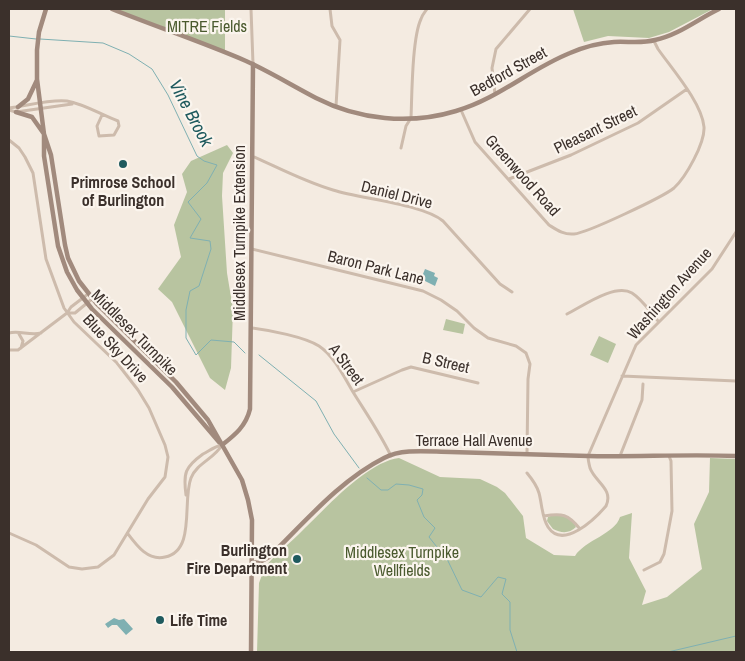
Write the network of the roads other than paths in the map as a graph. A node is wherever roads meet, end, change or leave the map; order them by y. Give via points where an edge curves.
1 (46, 9) edge
2 (112, 9) edge
3 (251, 9) edge
4 (330, 9) edge
5 (427, 9) edge
6 (530, 9) edge
7 (719, 9) edge
8 (654, 41) junction
9 (252, 64) junction
10 (37, 79) junction
11 (687, 90) junction
12 (496, 95) junction
13 (40, 106) junction
14 (336, 107) junction
15 (9, 109) edge
16 (17, 109) junction
17 (461, 110) junction
18 (102, 115) junction
19 (412, 118) junction
20 (44, 134) junction
21 (9, 140) edge
22 (401, 148) dead end
23 (252, 156) junction
24 (508, 179) junction
25 (736, 232) edge
26 (252, 249) junction
27 (512, 292) dead end
28 (88, 294) junction
29 (83, 298) junction
30 (92, 300) junction
31 (87, 304) junction
32 (68, 313) junction
33 (567, 314) dead end
34 (659, 322) junction
35 (252, 328) junction
36 (16, 332) junction
37 (44, 332) junction
38 (9, 333) edge
39 (9, 350) edge
40 (18, 350) junction
41 (622, 376) junction
42 (736, 381) edge
43 (478, 383) dead end
44 (644, 384) dead end
45 (353, 392) junction
46 (222, 445) junction
47 (527, 453) junction
48 (391, 456) junction
49 (588, 456) junction
50 (620, 456) junction
51 (669, 456) junction
52 (736, 456) edge
53 (528, 473) dead end
54 (186, 500) junction
55 (544, 516) junction
56 (580, 528) junction
57 (9, 533) edge
58 (128, 534) junction
59 (252, 562) junction
60 (644, 570) dead end
61 (251, 652) edge

1 - 10 main road, Middlesex Turnpike via 37,50
2 - 9 main road, Bedford Street
3 - 9 street, Middlesex Turnpike Extension
4 - 14 street via 331,24 340,40
5 - 19 street via 420,19 416,39
6 - 12 street via 496,49 492,68
7 - 8 main road, Bedford Street via 680,31
8 - 11 street, Greenwood Road
8 - 12 main road, Bedford Street via 605,43 578,50 545,64
9 - 14 main road, Bedford Street
9 - 23 main road, Middlesex Turnpike Extension
10 - 13 main road, Middlesex Turnpike
10 - 16 main road via 28,99
11 - 24 street, Pleasant Street via 628,128 563,159
11 - 24 street, Greenwood Road via 700,111 704,133 682,179 664,195 593,229 569,234 550,224
12 - 17 main road, Bedford Street
13 - 16 street
13 - 18 street via 58,101 78,104
13 - 20 main road, Middlesex Turnpike
14 - 19 main road, Bedford Street via 396,120
15 - 16 street
16 - 20 main road via 32,117
17 - 19 main road, Bedford Street
17 - 24 street, Greenwood Road via 475,142
18 - 18 street via 118,121 114,135 99,136
19 - 22 street via 406,126
20 - 28 main road, Middlesex Turnpike via 51,155 66,251
20 - 29 main road, Middlesex Turnpike via 44,156 58,246 67,272
21 - 32 street, Blue Sky Drive via 19,148 33,173 46,259
23 - 26 main road, Middlesex Turnpike Extension
23 - 27 street, Daniel Drive via 325,188 433,214 500,284
25 - 34 street, Washington Avenue via 712,269
26 - 35 main road, Middlesex Turnpike Extension
26 - 47 street, Baron Park Lane via 423,291 457,311 488,338 521,348 530,364
28 - 29 street, Blue Sky Drive
28 - 30 main road, Middlesex Turnpike
29 - 31 main road, Middlesex Turnpike
29 - 32 street, Blue Sky Drive
30 - 31 street, Blue Sky Drive
30 - 46 main road, Middlesex Turnpike via 176,382 208,420
31 - 32 street, Blue Sky Drive via 75,313
31 - 46 main road, Middlesex Turnpike via 172,387
32 - 37 street, Blue Sky Drive
32 - 58 street, Blue Sky Drive via 132,381 149,408 167,450 165,477
33 - 34 street via 620,290 633,294
34 - 41 street, Washington Avenue via 636,345
35 - 45 street, A Street via 319,346 332,358
35 - 46 main road, Middlesex Turnpike Extension via 249,415 241,429
36 - 37 street via 30,335
36 - 38 street
36 - 40 street via 23,341
37 - 40 street, Blue Sky Drive
39 - 40 street
41 - 42 street
41 - 49 street, Washington Avenue
43 - 45 street, B Street via 411,367
44 - 50 street via 642,400
45 - 48 street, A Street
46 - 54 street via 194,471
46 - 54 street via 187,468 184,481
46 - 59 main road, Middlesex Turnpike via 239,474 248,500 252,520
47 - 48 main road, Terrace Hall Avenue via 414,452
47 - 49 main road, Terrace Hall Avenue
48 - 59 main road, Terrace Hall Avenue via 344,483 269,557 258,563
49 - 50 main road, Terrace Hall Avenue
49 - 56 street via 590,468 608,494 608,502
50 - 51 main road, Terrace Hall Avenue
51 - 52 main road, Terrace Hall Avenue
51 - 60 street via 672,511 664,554 660,562
53 - 55 street via 538,491
54 - 58 street via 184,538 172,554 163,558 150,556
55 - 56 street via 563,514
55 - 56 street via 548,528 557,534 573,534
57 - 58 street, Blue Sky Drive via 36,545 69,568 82,569 103,564 114,555
59 - 61 main road, Middlesex Turnpike

